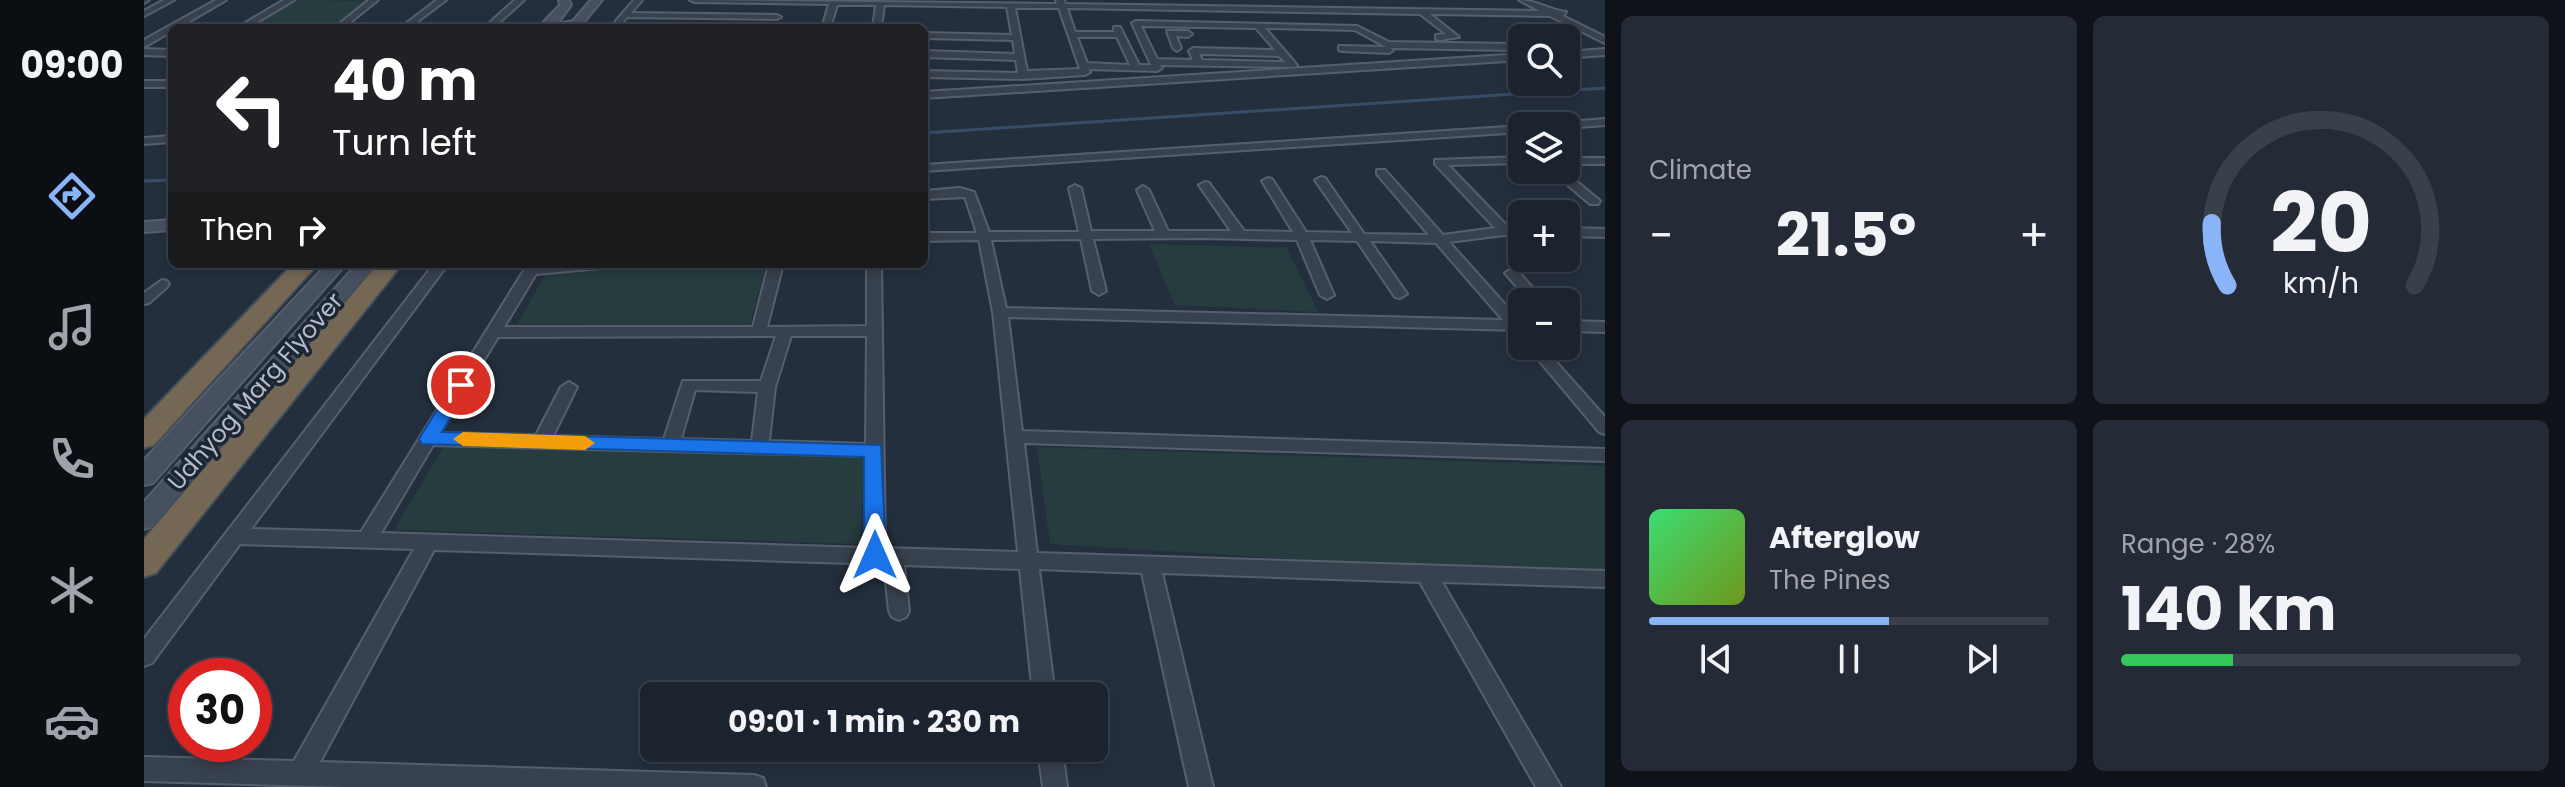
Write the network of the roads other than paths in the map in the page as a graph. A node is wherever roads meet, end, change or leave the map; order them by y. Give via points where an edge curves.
1 (170, 0) edge
2 (222, 0) edge
3 (290, 0) edge
4 (374, 0) edge
5 (442, 0) edge
6 (520, 0) edge
7 (563, 0) edge
8 (597, 0) edge
9 (638, 0) edge
10 (694, 0) edge
11 (1229, 0) edge
12 (1523, 0) edge
13 (1534, 0) edge
14 (783, 1) edge
15 (833, 2) edge
16 (880, 2) edge
17 (926, 2) edge
18 (1061, 3) edge
19 (1011, 6) junction
20 (1156, 7) junction
21 (1237, 8) junction
22 (1422, 12) junction
23 (144, 14) edge
24 (1551, 14) junction
25 (1563, 14) junction
26 (624, 15) junction
27 (777, 17) junction
28 (538, 19) dead end
29 (1164, 23) junction
30 (179, 24) edge
31 (248, 24) edge
32 (343, 24) edge
33 (409, 24) edge
34 (493, 24) edge
35 (548, 24) edge
36 (577, 24) edge
37 (617, 24) edge
38 (774, 24) edge
39 (827, 24) edge
40 (877, 24) edge
41 (925, 24) edge
42 (1257, 24) junction
43 (1114, 25) dead end
44 (1147, 27) dead end
45 (168, 30) edge
46 (1195, 31) junction
47 (1072, 34) junction
48 (1121, 35) junction
49 (1267, 35) junction
50 (928, 36) edge
51 (1605, 37) edge
52 (1017, 38) junction
53 (144, 44) edge
54 (1384, 45) junction
55 (1148, 47) junction
56 (1508, 47) edge
57 (1177, 48) junction
58 (1192, 48) dead end
59 (1342, 48) dead end
60 (144, 52) edge
61 (1209, 52) junction
62 (1222, 52) junction
63 (1605, 52) edge
64 (168, 53) edge
65 (1284, 53) junction
66 (928, 54) edge
67 (1580, 54) edge
68 (1021, 57) junction
69 (1508, 58) edge
70 (1156, 62) junction
71 (1199, 63) junction
72 (1230, 64) junction
73 (1292, 65) junction
74 (1083, 66) junction
75 (1136, 68) junction
76 (928, 74) edge
77 (1023, 74) junction
78 (144, 84) edge
79 (168, 84) edge
80 (928, 95) edge
81 (1605, 122) edge
82 (1580, 124) edge
83 (1508, 130) edge
84 (168, 139) edge
85 (144, 141) edge
86 (1508, 160) edge
87 (1580, 161) edge
88 (1605, 161) edge
89 (928, 168) edge
90 (1381, 172) dead end
91 (1321, 180) dead end
92 (1268, 181) dead end
93 (1573, 184) edge
94 (1205, 185) dead end
95 (1075, 188) dead end
96 (1143, 190) dead end
97 (928, 195) edge
98 (1594, 201) dead end
99 (168, 225) edge
100 (144, 227) edge
101 (1504, 231) junction
102 (1508, 231) edge
103 (1580, 232) edge
104 (1605, 233) edge
105 (1163, 234) junction
106 (1240, 235) junction
107 (984, 236) junction
108 (1085, 236) junction
109 (1302, 236) junction
110 (928, 237) edge
111 (1361, 237) junction
112 (1440, 239) junction
113 (302, 268) edge
114 (333, 268) edge
115 (364, 268) edge
116 (387, 268) edge
117 (438, 268) edge
118 (533, 268) edge
119 (775, 268) edge
120 (874, 268) edge
121 (1512, 273) dead end
122 (162, 284) dead end
123 (1525, 288) edge
124 (1099, 291) dead end
125 (1400, 294) dead end
126 (1327, 295) dead end
127 (144, 300) edge
128 (1000, 312) junction
129 (1508, 314) edge
130 (1580, 326) edge
131 (1508, 327) edge
132 (1605, 327) edge
133 (759, 331) junction
134 (874, 331) junction
135 (494, 332) junction
136 (784, 333) junction
137 (1546, 360) edge
138 (569, 387) dead end
139 (767, 387) junction
140 (1605, 428) edge
141 (144, 437) edge
142 (1015, 437) junction
143 (428, 439) junction
144 (542, 441) junction
145 (671, 445) junction
146 (760, 447) junction
147 (874, 450) junction
148 (1605, 455) edge
149 (144, 476) edge
150 (144, 519) edge
151 (235, 536) junction
152 (365, 542) junction
153 (428, 543) junction
154 (884, 555) junction
155 (1029, 559) junction
156 (144, 563) edge
157 (1150, 563) junction
158 (1425, 572) junction
159 (1605, 579) edge
160 (899, 611) dead end
161 (144, 656) edge
162 (1042, 682) edge
163 (1052, 762) edge
164 (144, 769) edge
165 (301, 773) junction
166 (754, 787) edge
167 (1055, 787) edge
168 (1201, 787) edge
169 (1549, 787) edge

1 - 23 street
2 - 30 street
3 - 31 street
4 - 32 street
5 - 33 street
6 - 34 street
7 - 28 main road
7 - 35 main road via 566,5
8 - 36 main road
9 - 26 street
10 - 14 street
11 - 21 street
12 - 24 street
13 - 25 street
14 - 15 street
14 - 27 street
15 - 16 street
15 - 39 street
16 - 17 street
16 - 40 street
17 - 19 street
17 - 41 street
18 - 19 street
18 - 20 street
18 - 47 street
19 - 52 street
20 - 21 street
20 - 29 street
21 - 22 street
22 - 24 street
22 - 54 street via 1455,37 1419,36 1423,42
24 - 25 street
24 - 51 street
25 - 51 street
26 - 27 street
26 - 37 street
27 - 38 street
29 - 46 street
29 - 55 street via 1136,23
42 - 46 street
42 - 49 street
42 - 54 street via 1357,28
43 - 48 street
44 - 46 street
45 - 53 street
46 - 49 street
46 - 57 street via 1170,33
46 - 61 street
47 - 48 street
47 - 74 street
48 - 75 street
49 - 65 street
50 - 52 street
52 - 68 street
54 - 56 street
54 - 59 street
54 - 73 street via 1399,61
55 - 57 street
55 - 70 street
57 - 58 street
60 - 64 street
61 - 62 street
61 - 71 street via 1193,51
62 - 65 street
62 - 72 street
63 - 67 street
65 - 73 street
66 - 68 street
68 - 77 street
69 - 80 street
70 - 71 street
70 - 75 street via 1156,68
71 - 72 street
72 - 73 street
74 - 75 street
74 - 77 street via 1085,72 1078,75
76 - 77 street
78 - 79 street
81 - 82 street
83 - 89 street
84 - 85 street
86 - 101 street via 1439,162
87 - 88 street
90 - 112 street
91 - 111 street
92 - 109 street
93 - 98 street
94 - 106 street
95 - 108 street
96 - 105 street
97 - 107 street via 970,195
99 - 100 main road
101 - 102 street
101 - 112 street
103 - 104 street
105 - 106 street
105 - 108 street
106 - 109 street
107 - 108 street
107 - 110 street
107 - 128 street
108 - 124 street
109 - 111 street
109 - 126 street
111 - 112 street
111 - 125 street
112 - 129 street
113 - 141 highway
114 - 149 main road, Udhyog Marg Flyover
115 - 150 main road, Udhyog Marg Flyover
116 - 156 highway
117 - 151 street
118 - 135 street
119 - 133 street
120 - 134 street
121 - 123 street
122 - 127 street
128 - 131 street
128 - 142 street
130 - 132 street
133 - 135 street
133 - 136 street
134 - 136 street
134 - 147 street
135 - 143 street
136 - 139 street
137 - 140 street
138 - 144 street
139 - 145 street via 689,385
139 - 146 street
142 - 148 street
142 - 155 street
143 - 144 street
143 - 152 street
144 - 145 street
145 - 146 street
146 - 147 street
147 - 154 street
151 - 152 street
151 - 161 street
152 - 153 street
153 - 154 street
153 - 165 street
154 - 155 street
154 - 160 street
155 - 157 street
155 - 162 street
157 - 158 street
157 - 168 street
158 - 159 street
158 - 169 street
163 - 167 street
164 - 165 street
165 - 166 street

